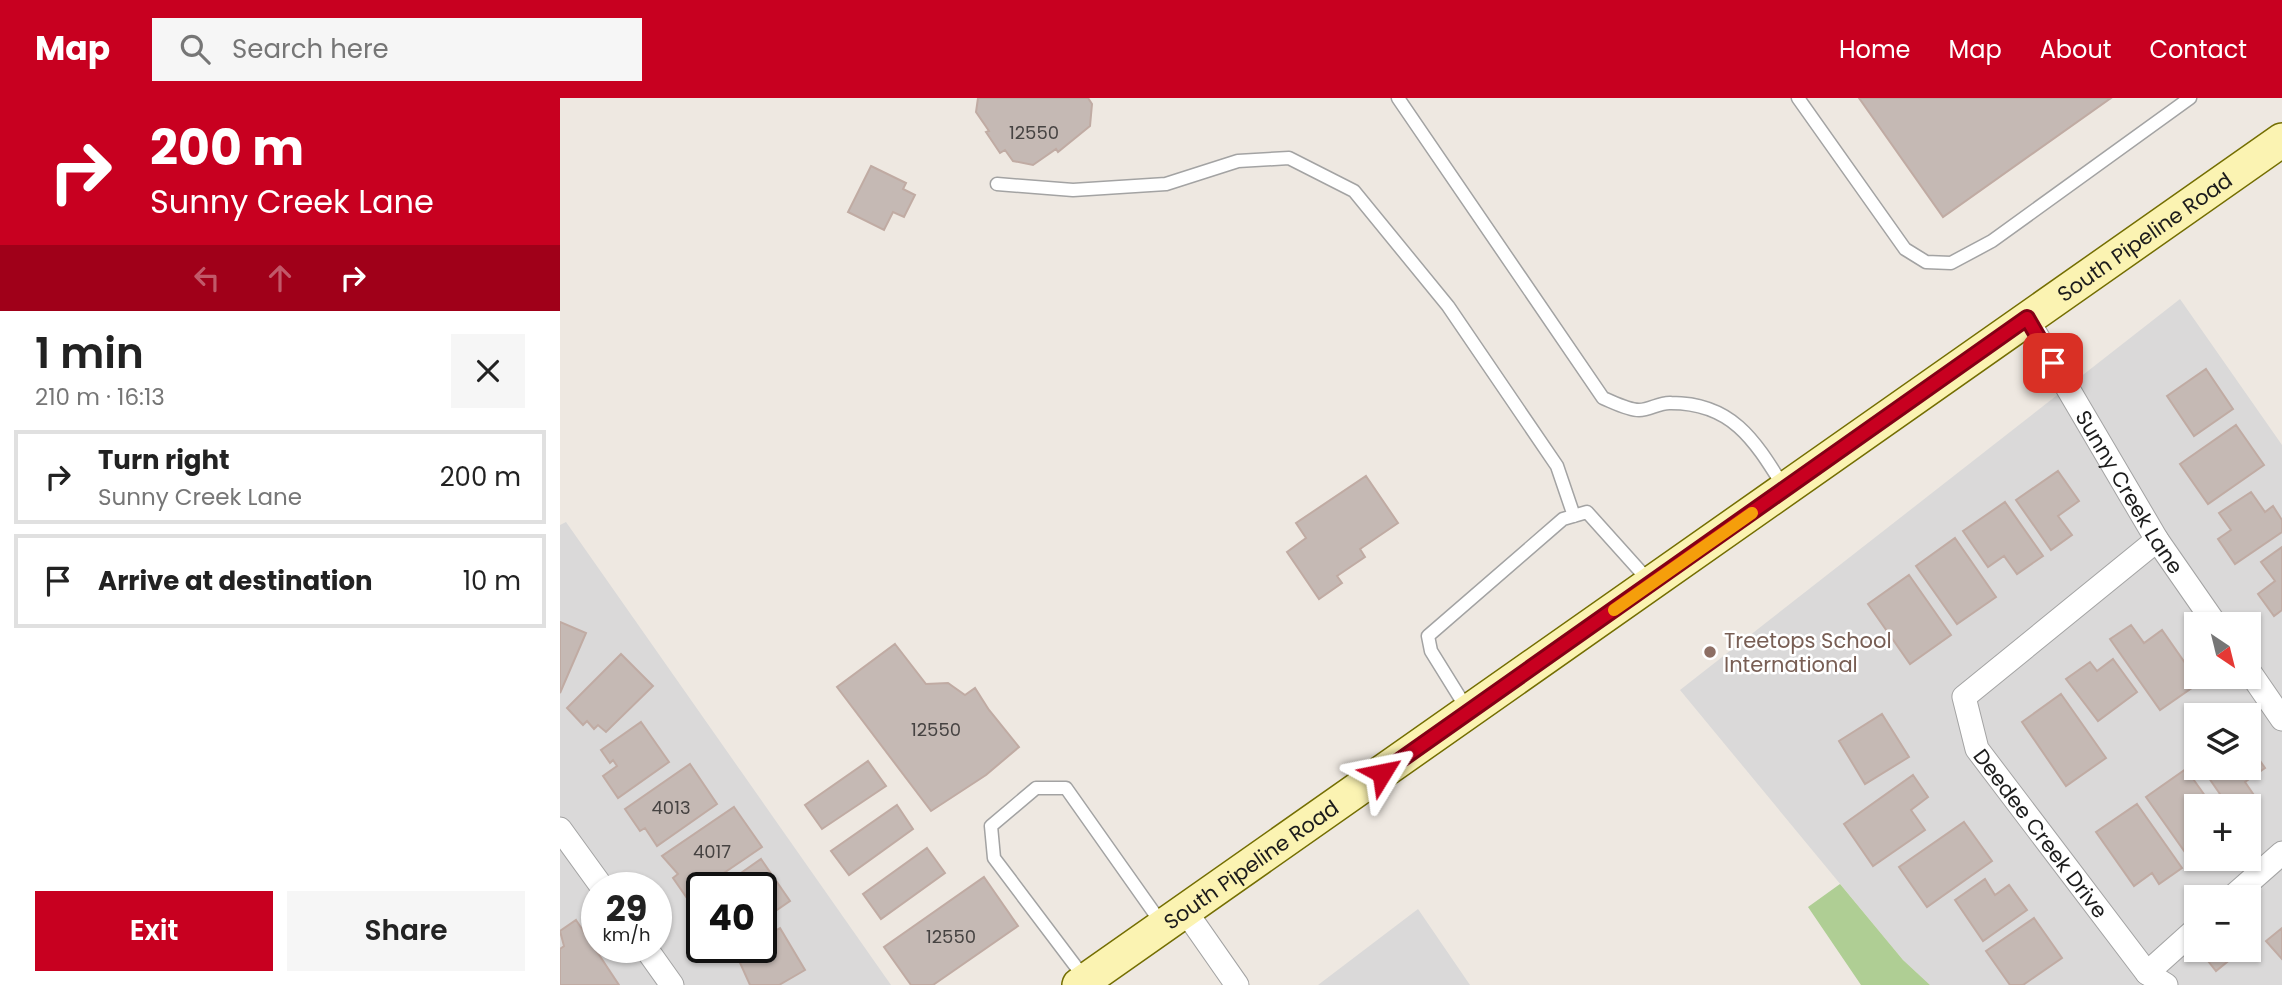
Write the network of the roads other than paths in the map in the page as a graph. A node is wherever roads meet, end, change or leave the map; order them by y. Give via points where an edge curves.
1 (1398, 98) edge
2 (1798, 98) edge
3 (2190, 98) edge
4 (2282, 140) edge
5 (998, 184) dead end
6 (2027, 318) junction
7 (1785, 490) junction
8 (1574, 516) junction
9 (2157, 540) junction
10 (1652, 584) junction
11 (2207, 612) edge
12 (2261, 688) edge
13 (1469, 712) junction
14 (2282, 719) edge
15 (560, 829) edge
16 (2282, 853) edge
17 (591, 872) edge
18 (2246, 885) edge
19 (1175, 919) junction
20 (2184, 944) edge
21 (656, 963) edge
22 (2156, 979) edge
23 (1083, 983) edge
24 (672, 985) edge
25 (1237, 985) edge

1 - 7 lane via 1603,398 1638,410 1670,402 1719,410 1764,455
2 - 3 lane via 1905,249 1926,262 1951,263 1992,241
4 - 6 street, South Pipeline Road
5 - 8 lane via 1073,190 1166,184 1238,161 1289,158 1354,191 1448,306 1557,466
6 - 7 street, South Pipeline Road
6 - 9 street, Sunny Creek Lane
7 - 10 street, South Pipeline Road
8 - 10 lane via 1587,512
8 - 13 lane via 1563,519 1428,636 1431,651
9 - 11 street, Sunny Creek Lane
9 - 22 street, Deedee Creek Drive via 1964,697 1977,749
10 - 13 street, South Pipeline Road
12 - 14 street
13 - 19 street, South Pipeline Road
15 - 17 street
16 - 18 street
19 - 23 street, South Pipeline Road
19 - 23 lane via 1066,788 1036,788 991,826 994,858
19 - 25 street
20 - 22 street
21 - 24 street

